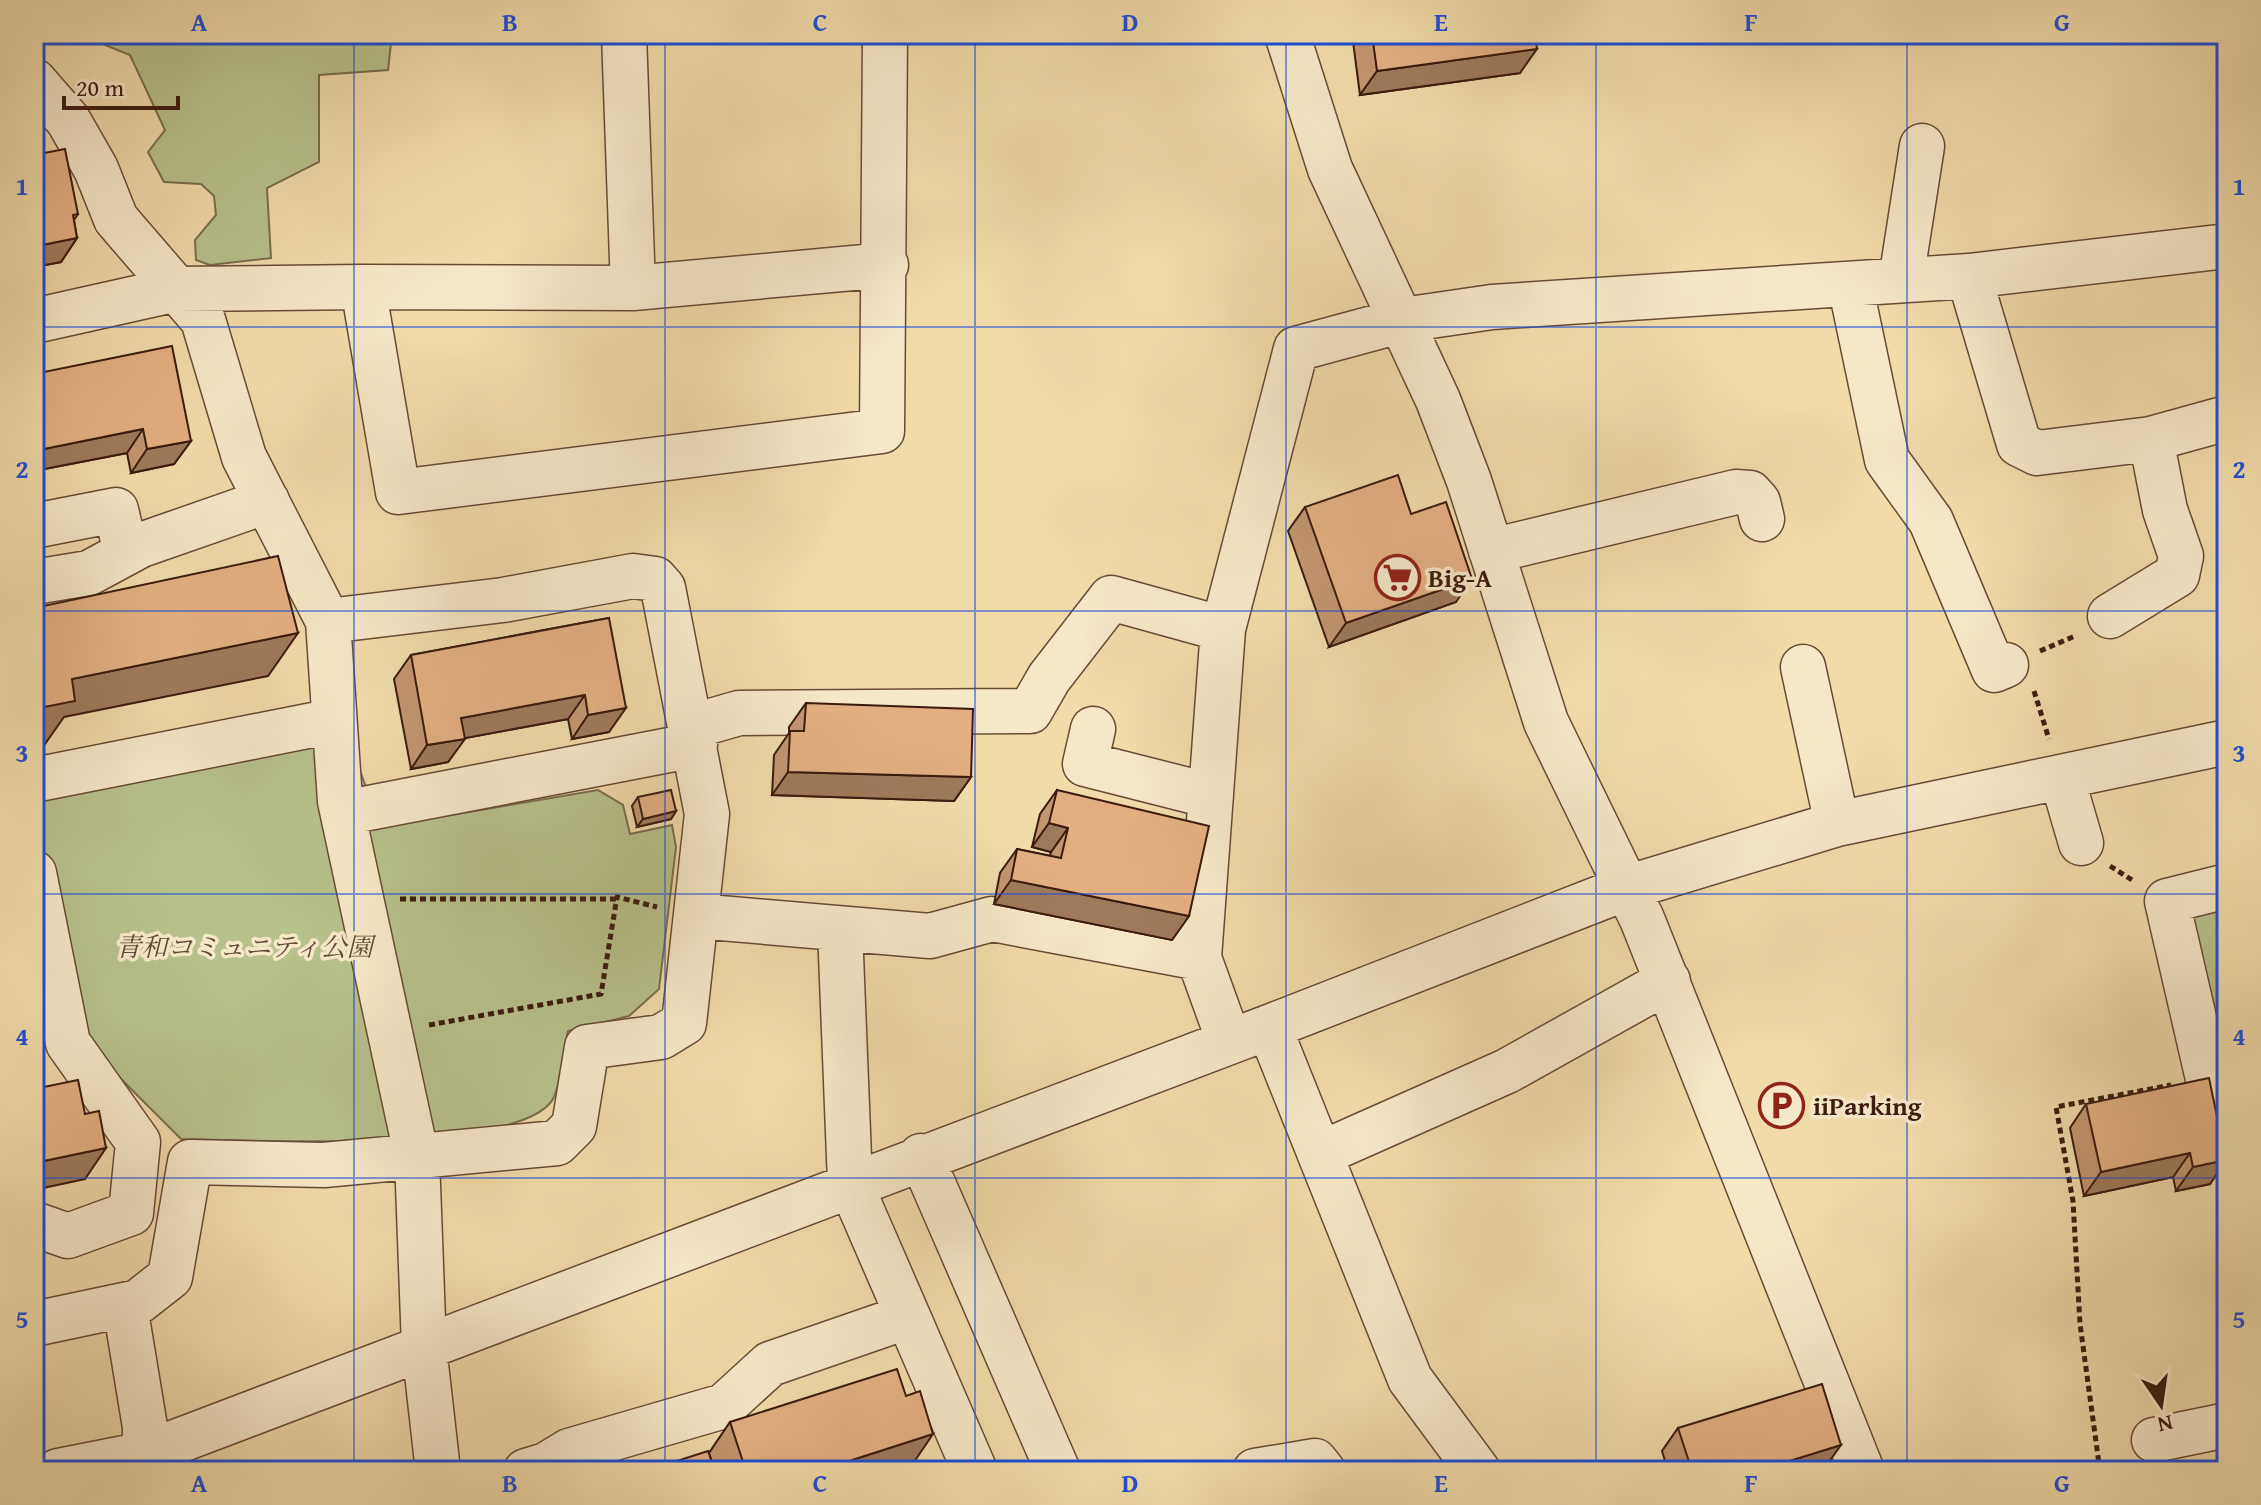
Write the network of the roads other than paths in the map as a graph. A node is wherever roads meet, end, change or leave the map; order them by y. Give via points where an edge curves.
1 (624, 34) edge
2 (885, 34) edge
3 (1287, 34) edge
4 (34, 81) edge
5 (1922, 146) dead end
6 (2227, 246) edge
7 (886, 265) junction
8 (1969, 276) junction
9 (1901, 280) junction
10 (1850, 284) junction
11 (363, 287) junction
12 (633, 288) junction
13 (177, 289) junction
14 (1403, 320) junction
15 (34, 321) edge
16 (2227, 418) edge
17 (2151, 439) junction
18 (267, 501) junction
19 (1762, 519) dead end
20 (34, 526) edge
21 (1491, 551) junction
22 (126, 553) junction
23 (34, 582) edge
24 (2110, 616) road end
25 (328, 621) junction
26 (1223, 629) junction
27 (2015, 662) road end
28 (1803, 667) dead end
29 (333, 721) junction
30 (1093, 729) dead end
31 (692, 736) junction
32 (2227, 742) edge
33 (2062, 778) junction
34 (34, 780) edge
35 (1211, 796) junction
36 (343, 813) junction
37 (1837, 824) junction
38 (2081, 843) road end
39 (34, 873) edge
40 (2227, 886) edge
41 (1626, 888) junction
42 (697, 916) junction
43 (840, 929) junction
44 (1199, 958) junction
45 (1668, 981) junction
46 (1269, 1027) junction
47 (1229, 1041) junction
48 (2227, 1132) edge
49 (138, 1142) junction
50 (1320, 1154) junction
51 (921, 1156) junction
52 (417, 1158) junction
53 (186, 1174) junction
54 (850, 1183) junction
55 (34, 1224) edge
56 (125, 1306) junction
57 (906, 1317) junction
58 (34, 1324) edge
59 (424, 1347) junction
60 (2227, 1425) edge
61 (2154, 1440) dead end
62 (144, 1462) edge
63 (58, 1471) edge
64 (438, 1471) edge
65 (526, 1471) edge
66 (975, 1471) edge
67 (1058, 1471) edge
68 (1255, 1471) edge
69 (1323, 1471) edge
70 (1478, 1471) edge
71 (1862, 1471) edge

1 - 12 street
2 - 7 street
3 - 14 street via 1330,169
4 - 13 street via 68,120 116,219
5 - 9 street
6 - 8 street
7 - 11 street via 882,431 398,492
7 - 12 street
8 - 9 street
8 - 17 street via 2019,444 2037,453
9 - 10 street
10 - 14 street via 1492,307
10 - 27 street via 1887,460 1931,521 1994,670
11 - 12 street
11 - 13 street
13 - 15 street
13 - 18 street via 203,320 244,457
14 - 21 street via 1444,413
14 - 26 street via 1296,349
16 - 17 street
17 - 24 street via 2165,510 2181,556 2177,575
18 - 22 street
18 - 25 street
19 - 21 street via 1750,493 1736,492
20 - 22 street via 116,510
21 - 41 street via 1546,722
22 - 23 street via 89,573
25 - 29 street
25 - 31 street via 503,600 633,576 655,579 663,588
26 - 31 street via 1111,598 1030,711 739,713
26 - 35 street
28 - 37 street
29 - 34 street
29 - 36 street
30 - 35 street via 1085,764
31 - 36 street
31 - 42 street via 707,814
32 - 33 street
33 - 37 street
33 - 38 street
35 - 44 street
36 - 52 street
37 - 41 street
39 - 49 street via 68,1043
40 - 48 street via 2167,901 2207,1078
41 - 45 street
41 - 46 street
42 - 43 street
42 - 52 street via 684,1023 661,1037 587,1047 574,1126 557,1143
43 - 44 street via 930,936 992,919
43 - 54 street
44 - 47 street
45 - 50 street via 1507,1071
45 - 71 street
46 - 47 street
46 - 50 street
47 - 51 street
49 - 53 street
49 - 55 street via 131,1213 68,1236
50 - 70 street via 1410,1379
51 - 54 street
51 - 67 street
52 - 53 street via 324,1165 190,1162
52 - 59 street
53 - 56 street via 170,1277
54 - 57 street
54 - 59 street
56 - 58 street
56 - 62 street via 145,1427
57 - 65 street via 770,1364 724,1406 569,1451
57 - 66 street
59 - 62 street
59 - 64 street
60 - 61 street
62 - 63 street
68 - 69 street via 1315,1461

